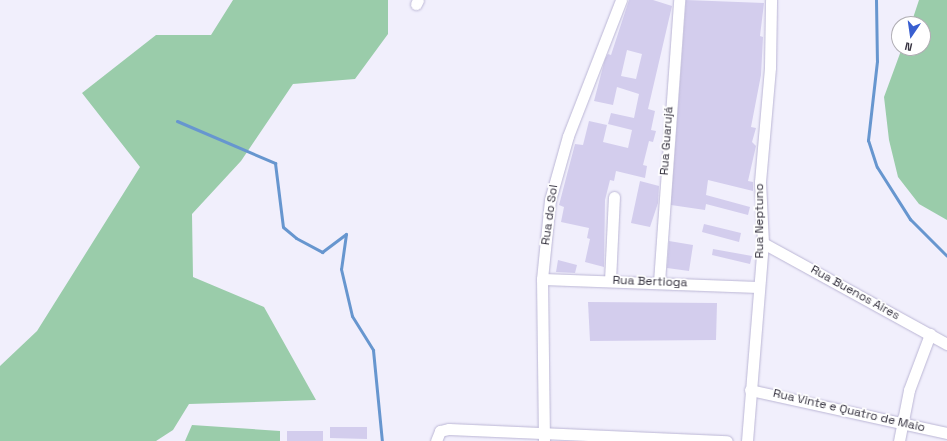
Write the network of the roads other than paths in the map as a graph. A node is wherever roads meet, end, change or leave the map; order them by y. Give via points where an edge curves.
1 (621, 0) edge
2 (679, 0) edge
3 (772, 0) edge
4 (614, 197) dead end
5 (763, 243) junction
6 (542, 279) junction
7 (610, 281) junction
8 (658, 282) junction
9 (758, 287) junction
10 (930, 334) junction
11 (947, 344) edge
12 (750, 390) junction
13 (900, 423) junction
14 (947, 432) edge
15 (544, 436) edge
16 (437, 437) edge
17 (646, 438) edge
18 (727, 441) edge
19 (747, 441) edge
20 (899, 441) edge

1 - 6 street, Rua do Sol via 568,136 553,185
2 - 8 street, Rua Guarujá
3 - 5 street, Rua Neptuno via 760,182
4 - 7 street
5 - 9 street, Rua Neptuno
5 - 10 street, Rua Buenos Aires
6 - 7 street, Rua Bertioga
6 - 15 street, Rua do Sol
7 - 8 street, Rua Bertioga
8 - 9 street, Rua Bertioga
9 - 12 street, Rua Neptuno
10 - 11 street, Rua Buenos Aires
10 - 13 street
12 - 13 street, Rua Vinte e Quatro de Maio
12 - 19 street, Rua Neptuno
13 - 14 street, Rua Vinte e Quatro de Maio
13 - 20 street
15 - 16 street via 449,429
15 - 17 street
17 - 18 street

